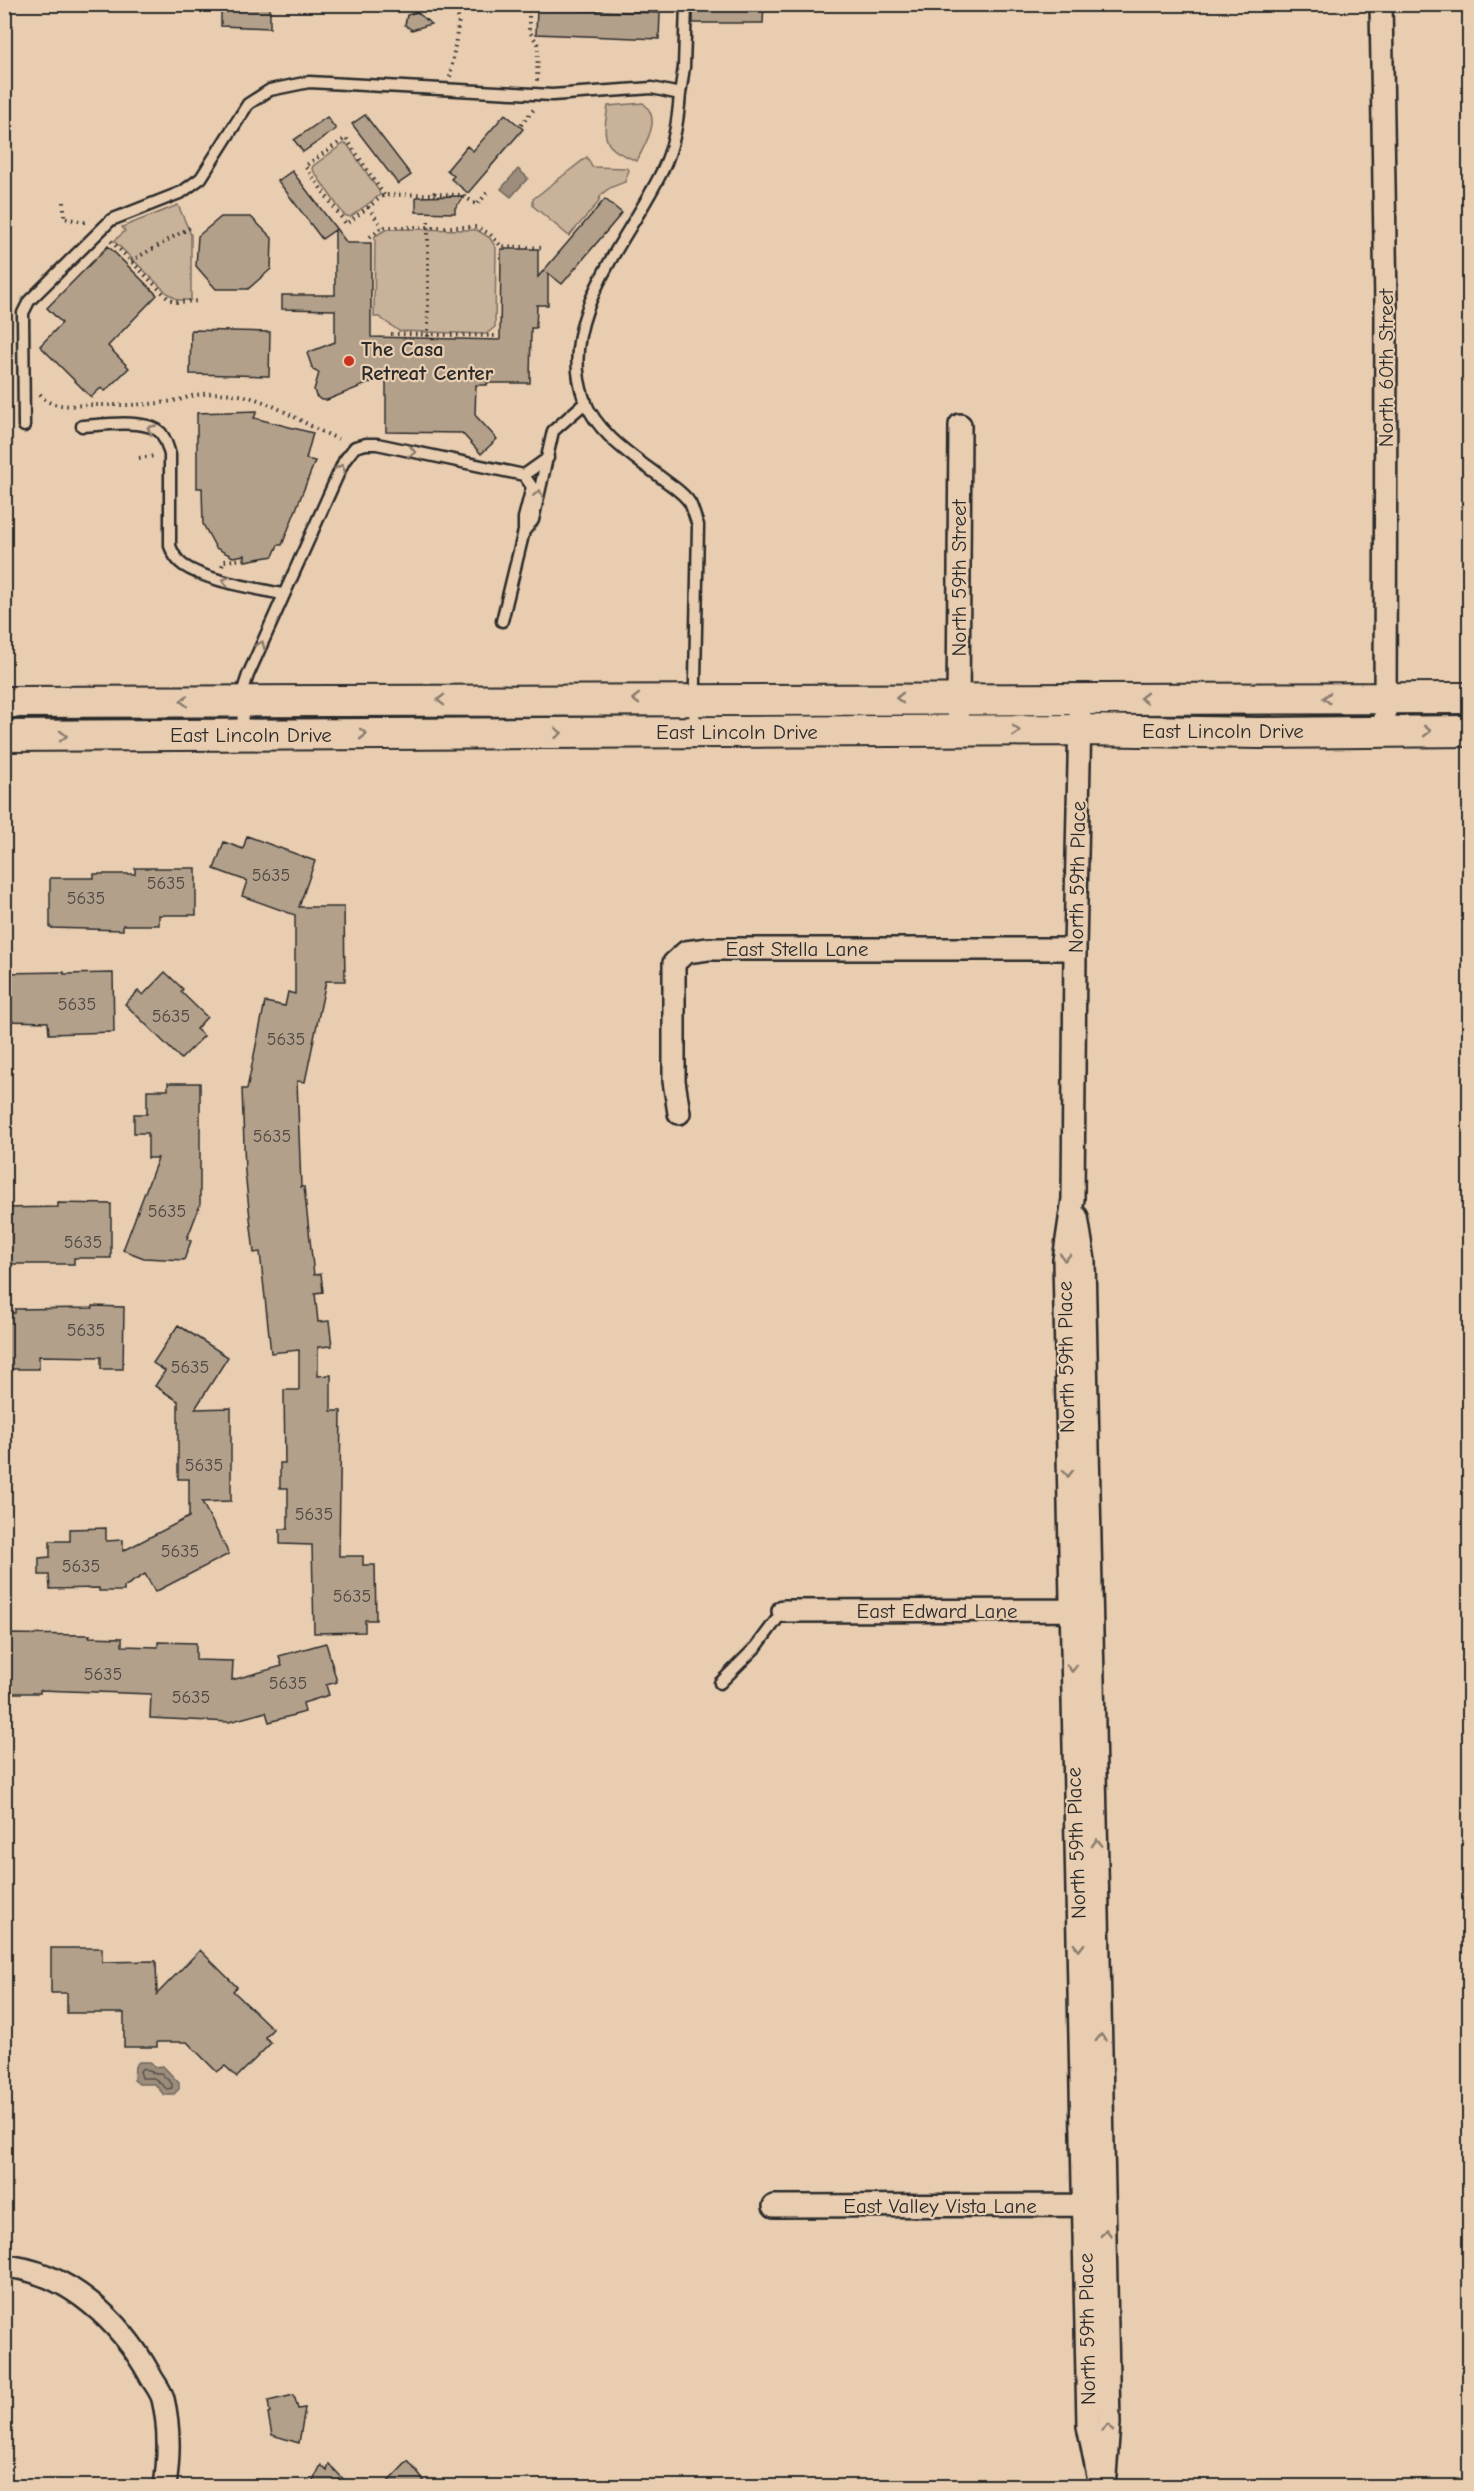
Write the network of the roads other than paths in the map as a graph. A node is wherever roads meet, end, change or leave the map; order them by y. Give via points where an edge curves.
1 (686, 4) edge
2 (1381, 4) edge
3 (680, 94) junction
4 (586, 402) junction
5 (960, 425) dead end
6 (24, 426) dead end
7 (82, 426) dead end
8 (548, 458) junction
9 (524, 475) junction
10 (524, 531) junction
11 (282, 594) junction
12 (502, 621) dead end
13 (958, 698) junction
14 (1080, 698) junction
15 (1385, 698) junction
16 (1470, 698) edge
17 (694, 699) junction
18 (243, 701) junction
19 (4, 702) edge
20 (1080, 730) junction
21 (958, 731) junction
22 (1385, 731) junction
23 (1470, 731) edge
24 (694, 732) junction
25 (242, 735) junction
26 (4, 736) edge
27 (1075, 949) junction
28 (679, 1113) dead end
29 (1081, 1610) junction
30 (783, 1611) joint
31 (720, 1683) dead end
32 (1095, 2205) junction
33 (774, 2206) dead end
34 (4, 2266) edge
35 (165, 2487) edge
36 (1102, 2487) edge

1 - 3 lane
2 - 15 street, North 60th Street via 1386,304
3 - 4 lane via 676,134 665,165 585,315 578,350
3 - 6 lane via 652,88 538,94 309,82 270,90 248,104 201,178 182,192 120,216 106,226 29,301 23,313
4 - 8 lane via 554,431
4 - 17 lane via 607,435 690,502 698,525
5 - 13 street, North 59th Street
11 -> 7 lane via 220,580 190,569 174,557 170,546 170,455 157,430 146,424
8 - 9 lane
10 -> 8 lane via 533,520
9 - 10 lane via 532,487
11 -> 9 lane via 344,461 355,447 377,444
10 - 12 lane
18 -> 11 lane via 248,675
13 - 14 main road, East Lincoln Drive
13 -> 17 main road, East Lincoln Drive
13 - 21 street, North 59th Street
15 -> 14 main road, East Lincoln Drive
14 - 20 street, North 59th Place
15 - 16 main road, East Lincoln Drive
15 - 22 street, North 60th Street
17 -> 18 main road, East Lincoln Drive
17 - 24 lane
18 -> 19 main road, East Lincoln Drive
18 - 25 lane
21 -> 20 main road, East Lincoln Drive
20 - 22 main road, East Lincoln Drive
20 - 27 street, North 59th Place
21 - 24 main road, East Lincoln Drive
22 -> 23 main road, East Lincoln Drive
25 -> 24 main road, East Lincoln Drive
26 -> 25 main road, East Lincoln Drive
27 - 28 street, East Stella Lane via 686,952 674,963 674,1081
27 - 29 street, North 59th Place via 1073,1199 1064,1260
29 - 30 street, East Edward Lane
29 - 32 street, North 59th Place
30 - 31 lane via 757,1646
32 - 33 street, East Valley Vista Lane
32 - 36 street, North 59th Place via 1089,2426
34 - 35 street via 50,2278 87,2300 117,2325 140,2355 163,2398 170,2454

